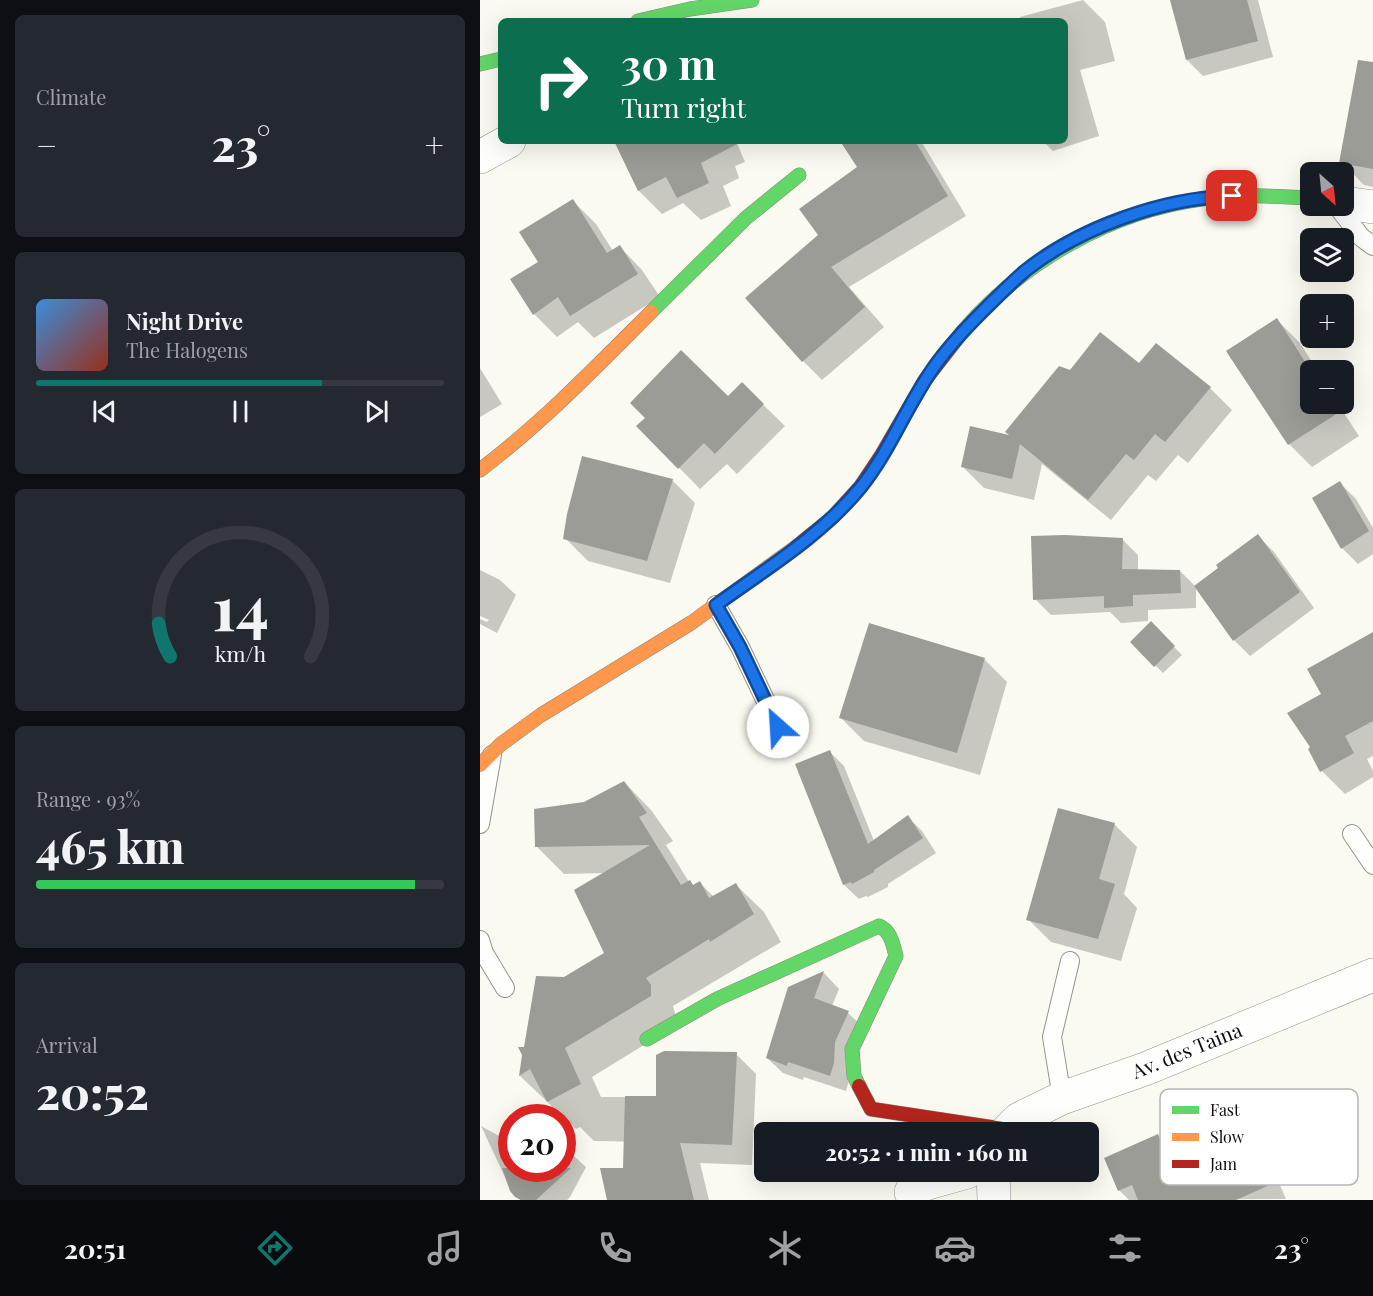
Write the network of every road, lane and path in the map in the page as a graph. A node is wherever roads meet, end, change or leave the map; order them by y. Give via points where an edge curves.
1 (752, 0) edge
2 (651, 18) edge
3 (498, 60) edge
4 (480, 64) edge
5 (504, 144) edge
6 (480, 157) edge
7 (799, 176) dead end
8 (1300, 198) edge
9 (1354, 204) edge
10 (1373, 207) edge
11 (1345, 216) edge
12 (1373, 246) edge
13 (480, 470) edge
14 (716, 605) junction
15 (778, 727) dead end
16 (486, 759) edge
17 (480, 824) edge
18 (1352, 834) dead end
19 (1373, 865) edge
20 (480, 940) edge
21 (1070, 961) dead end
22 (1373, 975) edge
23 (505, 988) dead end
24 (647, 1039) dead end
25 (1062, 1098) junction
26 (949, 1122) edge
27 (1016, 1122) edge
28 (932, 1182) edge
29 (993, 1182) edge
30 (914, 1200) edge
31 (994, 1200) edge

1 - 2 street
3 - 4 street
5 - 6 street
7 - 13 street via 746,218 553,410
8 - 14 street via 1213,197 1171,205 1099,227 1042,259 995,299 935,365 862,486 839,512
9 - 10 street
11 - 12 lane
14 - 15 lane
14 - 16 street via 562,701 513,734
16 - 17 lane
18 - 19 lane
20 - 23 lane
21 - 25 lane via 1052,1037
22 - 25 street, Av. des Taina via 1145,1069
24 - 26 street via 717,999 879,926 891,938 896,956 852,1049 854,1076 871,1110
25 - 27 street, Av. des Taina
28 - 30 street via 914,1187 910,1192
29 - 31 street

